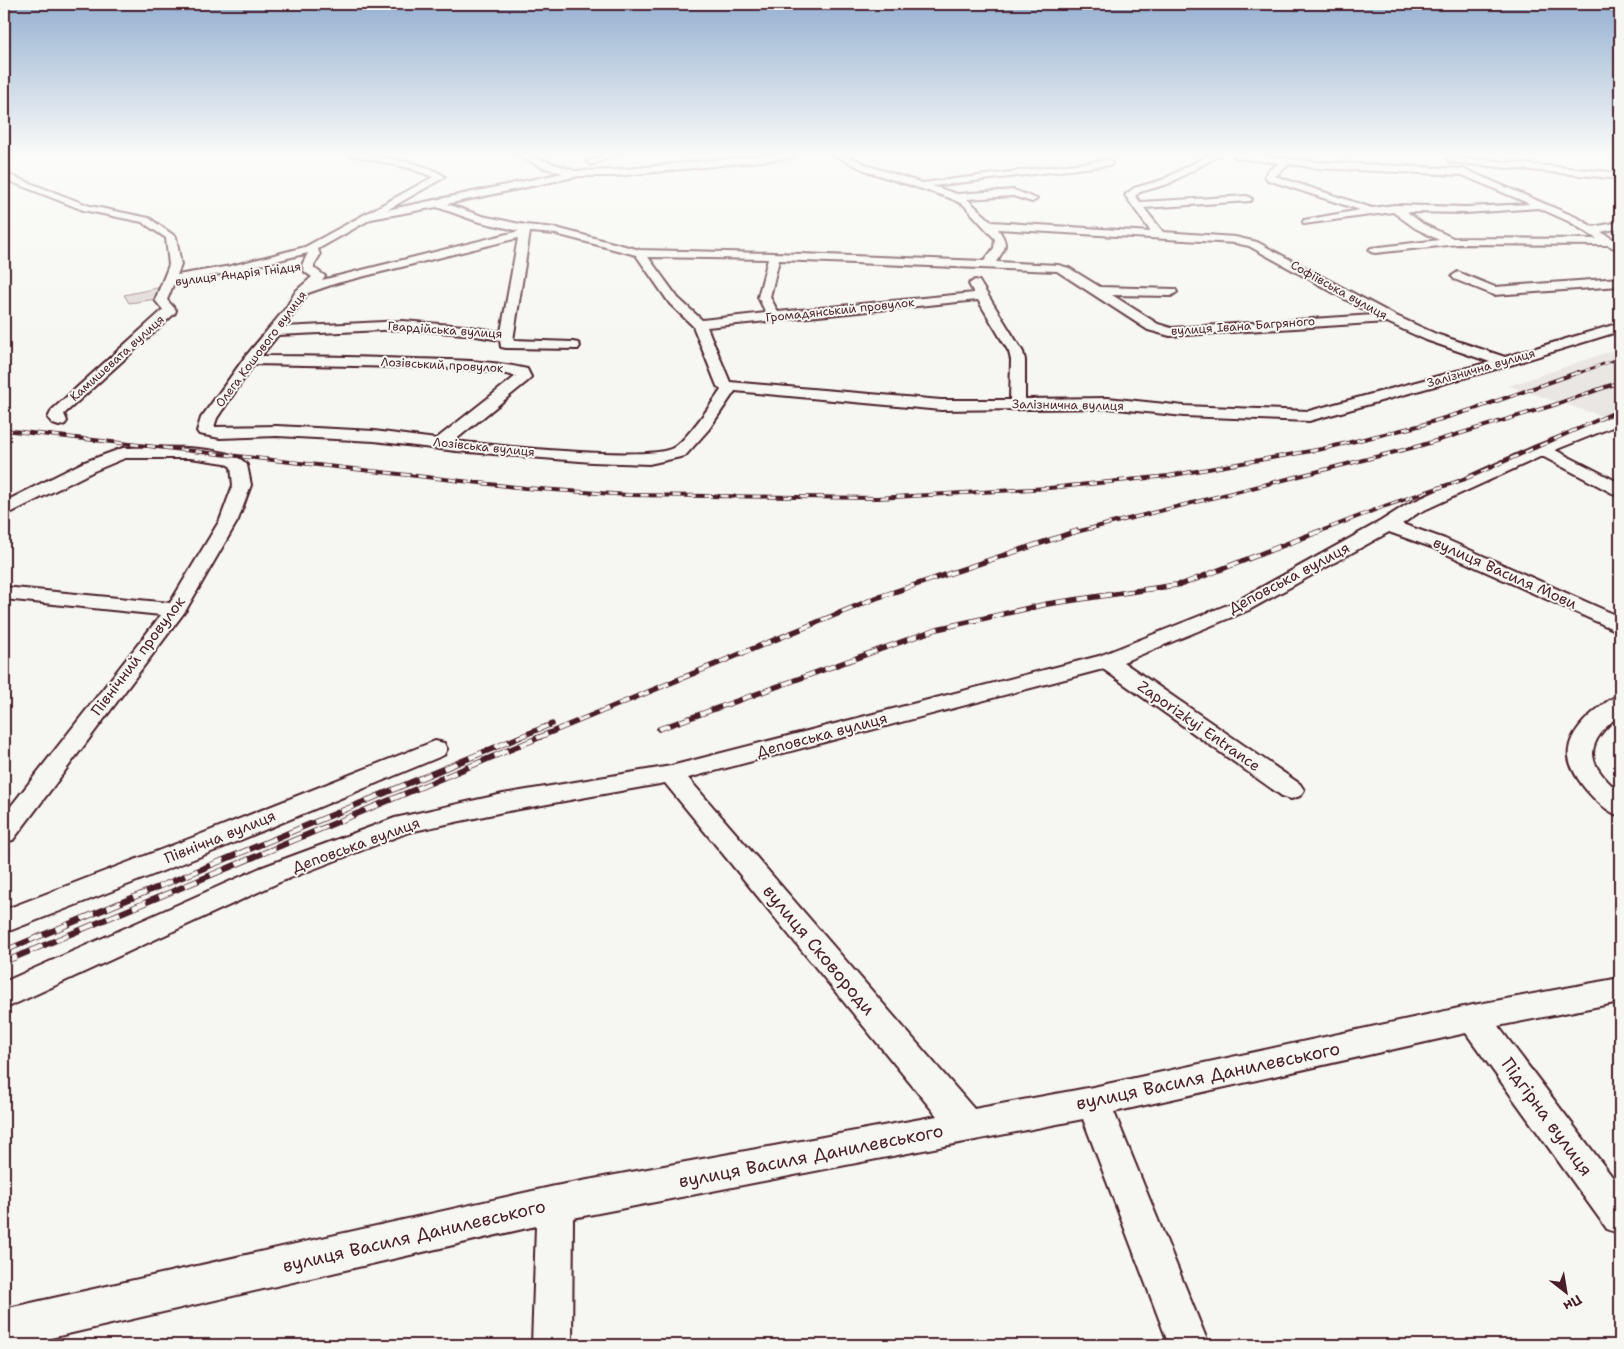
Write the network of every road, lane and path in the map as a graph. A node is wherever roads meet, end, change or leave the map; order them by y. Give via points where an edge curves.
1 (135, 218) edge
2 (367, 218) edge
3 (477, 218) edge
4 (982, 218) edge
5 (1146, 218) edge
6 (1329, 218) edge
7 (1408, 218) edge
8 (1569, 218) edge
9 (1308, 222) dead end
10 (1620, 225) edge
11 (990, 226) junction
12 (525, 230) junction
13 (1593, 230) junction
14 (1158, 235) junction
15 (1450, 241) junction
16 (1609, 242) junction
17 (312, 248) junction
18 (1620, 248) edge
19 (1375, 250) dead end
20 (640, 252) junction
21 (774, 256) junction
22 (966, 265) junction
23 (987, 266) junction
24 (280, 269) dead end
25 (1458, 276) dead end
26 (1620, 282) edge
27 (168, 284) junction
28 (304, 291) junction
29 (1098, 291) junction
30 (1171, 292) dead end
31 (981, 296) junction
32 (774, 317) junction
33 (1389, 318) junction
34 (699, 324) junction
35 (1620, 327) edge
36 (275, 331) junction
37 (507, 337) junction
38 (573, 346) dead end
39 (250, 360) junction
40 (1505, 362) junction
41 (731, 387) junction
42 (1017, 404) junction
43 (1620, 418) edge
44 (59, 420) dead end
45 (206, 431) joint
46 (441, 443) junction
47 (1542, 450) junction
48 (1620, 490) edge
49 (4, 509) edge
50 (1388, 525) junction
51 (4, 593) edge
52 (176, 610) junction
53 (1620, 624) edge
54 (1107, 661) junction
55 (1620, 702) edge
56 (435, 749) dead end
57 (671, 774) junction
58 (1291, 790) dead end
59 (1620, 806) edge
60 (4, 833) edge
61 (4, 922) edge
62 (1620, 990) edge
63 (4, 996) edge
64 (1473, 1018) junction
65 (1093, 1102) junction
66 (967, 1126) junction
67 (555, 1204) junction
68 (1620, 1216) edge
69 (4, 1329) edge
70 (552, 1345) edge
71 (1189, 1345) edge

1 - 27 street, Камишевата вулиця via 145,220 172,237 175,265
2 - 17 street
3 - 12 street
4 - 11 street
5 - 14 street
6 - 9 street
7 - 15 street
8 - 13 street
10 - 13 street
11 - 14 street, Софіївська вулиця
11 - 23 street via 1001,243
12 - 20 street, вулиця Івана Багряного via 556,231
12 - 28 street via 333,280
12 - 37 street, Гвардійська вулиця
13 - 16 street
14 - 33 street, Софіївська вулиця via 1235,240 1256,245
15 - 16 street
15 - 19 street
16 - 18 street
17 - 27 street via 230,269 174,279
17 - 28 street, Олега Кошового вулиця via 314,254 303,266 319,276
20 - 21 street, вулиця Івана Багряного
20 - 34 street via 674,301
21 - 22 street, вулиця Івана Багряного
21 - 32 street via 764,297
22 - 23 street, вулиця Івана Багряного
22 - 31 street
23 - 29 street, вулиця Івана Багряного via 1058,268
24 - 27 street, вулиця Андрія Гнідця
25 - 26 street via 1494,291
27 - 44 street, Камишевата вулиця via 161,300 170,310 57,413
28 - 36 street, Олега Кошового вулиця
29 - 30 street
29 - 33 street, вулиця Івана Багряного via 1153,327 1170,332
31 - 32 street, Громадянський провулок
31 - 42 street via 1016,352
32 - 34 street, Громадянський провулок
33 - 40 street, Софіївська вулиця via 1431,337
34 - 41 street via 724,386
35 - 40 street, Залізнична вулиця
36 - 37 street, Гвардійська вулиця via 402,325
36 - 39 street, Олега Кошового вулиця
37 - 38 street via 506,344
39 - 45 street, Олега Кошового вулиця via 209,418
39 - 46 street, Лозівський провулок via 443,364 522,372 524,377
40 - 42 street, Залізнична вулиця via 1309,416 1184,411 1108,403
41 - 42 street, Залізнична вулиця via 941,405
41 - 46 street, Лозівська вулиця via 679,452 662,457 592,457
43 - 47 street, Деповська вулиця
45 - 46 street, Лозівська вулиця via 277,431
47 - 48 street
47 - 50 street, Деповська вулиця via 1412,509
49 - 52 street, Північний провулок via 123,453 190,453 230,459 239,464 242,485 229,520
50 - 53 street, вулиця Василя Мови via 1438,543
50 - 54 street, Деповська вулиця via 1242,606
51 - 52 street
52 - 60 street, Північний провулок
54 - 57 street, Деповська вулиця
54 - 58 street, Zaporizkyi Entrance
55 - 59 street via 1592,728 1581,747 1585,770 1595,784
56 - 61 street, Північна вулиця
57 - 63 street, Деповська вулиця via 404,824 270,875
57 - 66 street, вулиця Сковороди
62 - 64 street, вулиця Василя Данилевського
64 - 65 street, вулиця Василя Данилевського
64 - 68 street, Підгірна вулиця
65 - 66 street, вулиця Василя Данилевського
65 - 71 street
66 - 67 street, вулиця Василя Данилевського
67 - 69 street, вулиця Василя Данилевського
67 - 70 street

